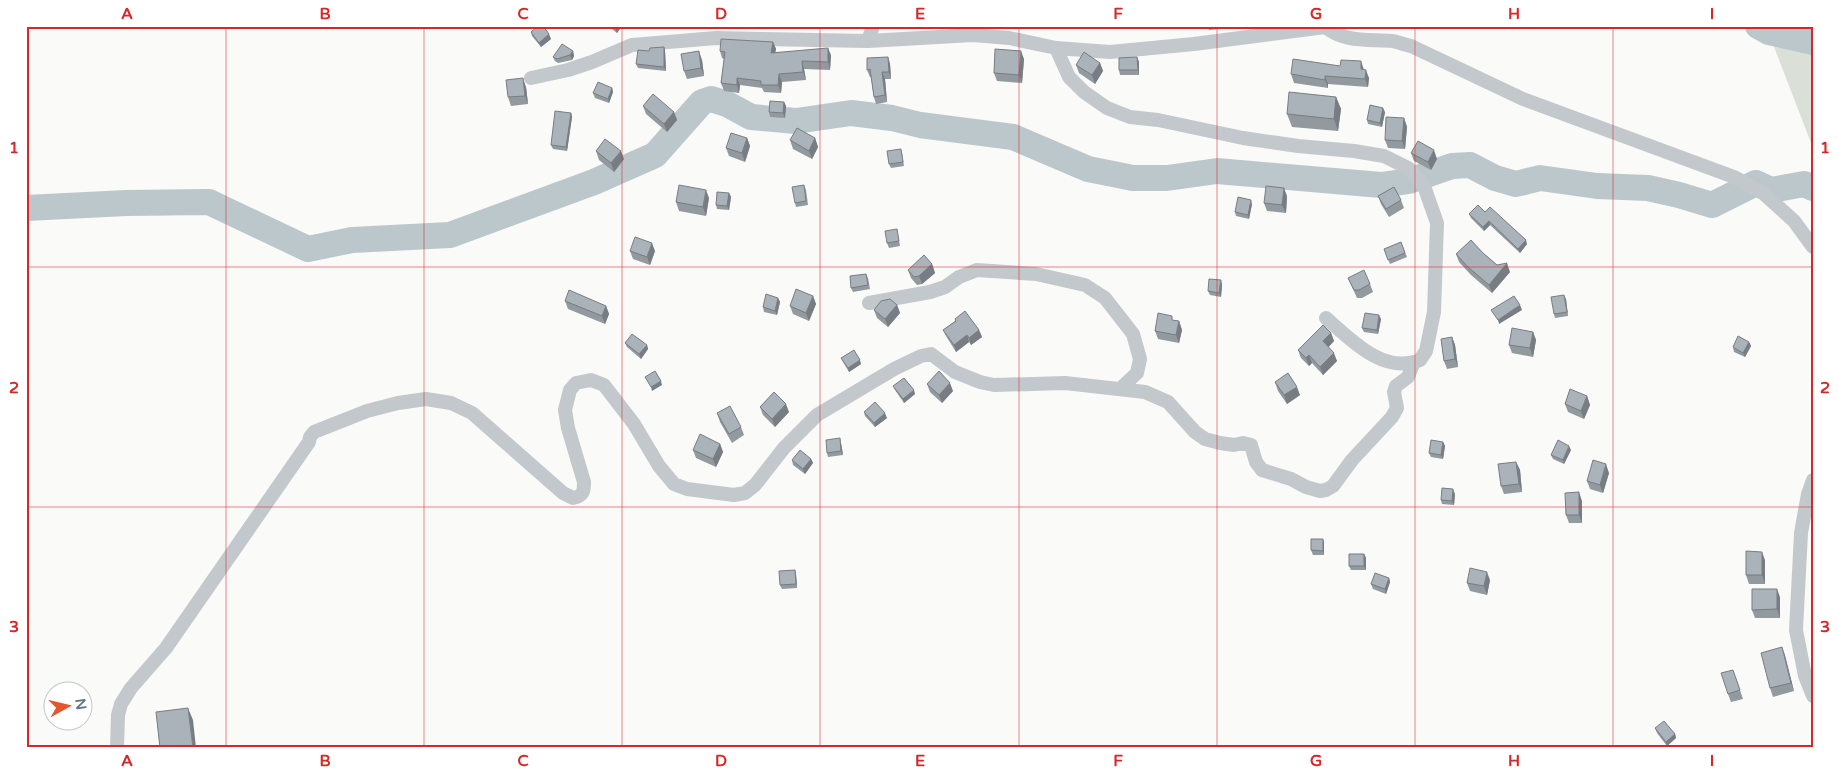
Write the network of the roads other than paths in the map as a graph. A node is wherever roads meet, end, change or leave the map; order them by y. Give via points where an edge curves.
1 (872, 26) edge
2 (1324, 26) edge
3 (868, 41) junction
4 (1056, 48) junction
5 (531, 78) dead end
6 (1813, 247) edge
7 (869, 304) dead end
8 (1326, 318) dead end
9 (1414, 362) junction
10 (1120, 389) junction
11 (1813, 480) edge
12 (1813, 696) edge
13 (116, 748) edge

1 - 3 street
2 - 4 street via 1143,50 1110,52
2 - 6 street via 1340,36 1411,46 1523,98 1734,177 1763,193 1794,221
3 - 4 street via 973,35 1009,38
3 - 5 street via 716,38 644,43 568,70
4 - 9 street via 1069,77 1084,92 1107,108 1130,118 1243,138 1384,156 1408,168 1424,186 1437,223 1434,312 1426,351 1420,360
7 - 10 street via 930,292 977,270 1036,274 1085,285 1105,298 1133,334 1140,359 1137,373
8 - 9 street via 1377,358 1398,364
9 - 10 street via 1408,377 1396,386 1397,408 1392,417 1333,486 1320,491 1262,470 1256,462 1252,445 1220,443 1200,436 1160,397
10 - 13 street via 1065,383 994,385 955,372 931,354 922,356 894,369 817,416 784,448 755,485 745,493 734,495 687,490 674,484 604,385 591,380 576,383 570,390 564,410 584,482 584,491 573,498 563,493 472,413 451,402 416,400 367,412 314,432 310,437 166,648 121,704
11 - 12 street via 1801,534 1796,630 1805,676

